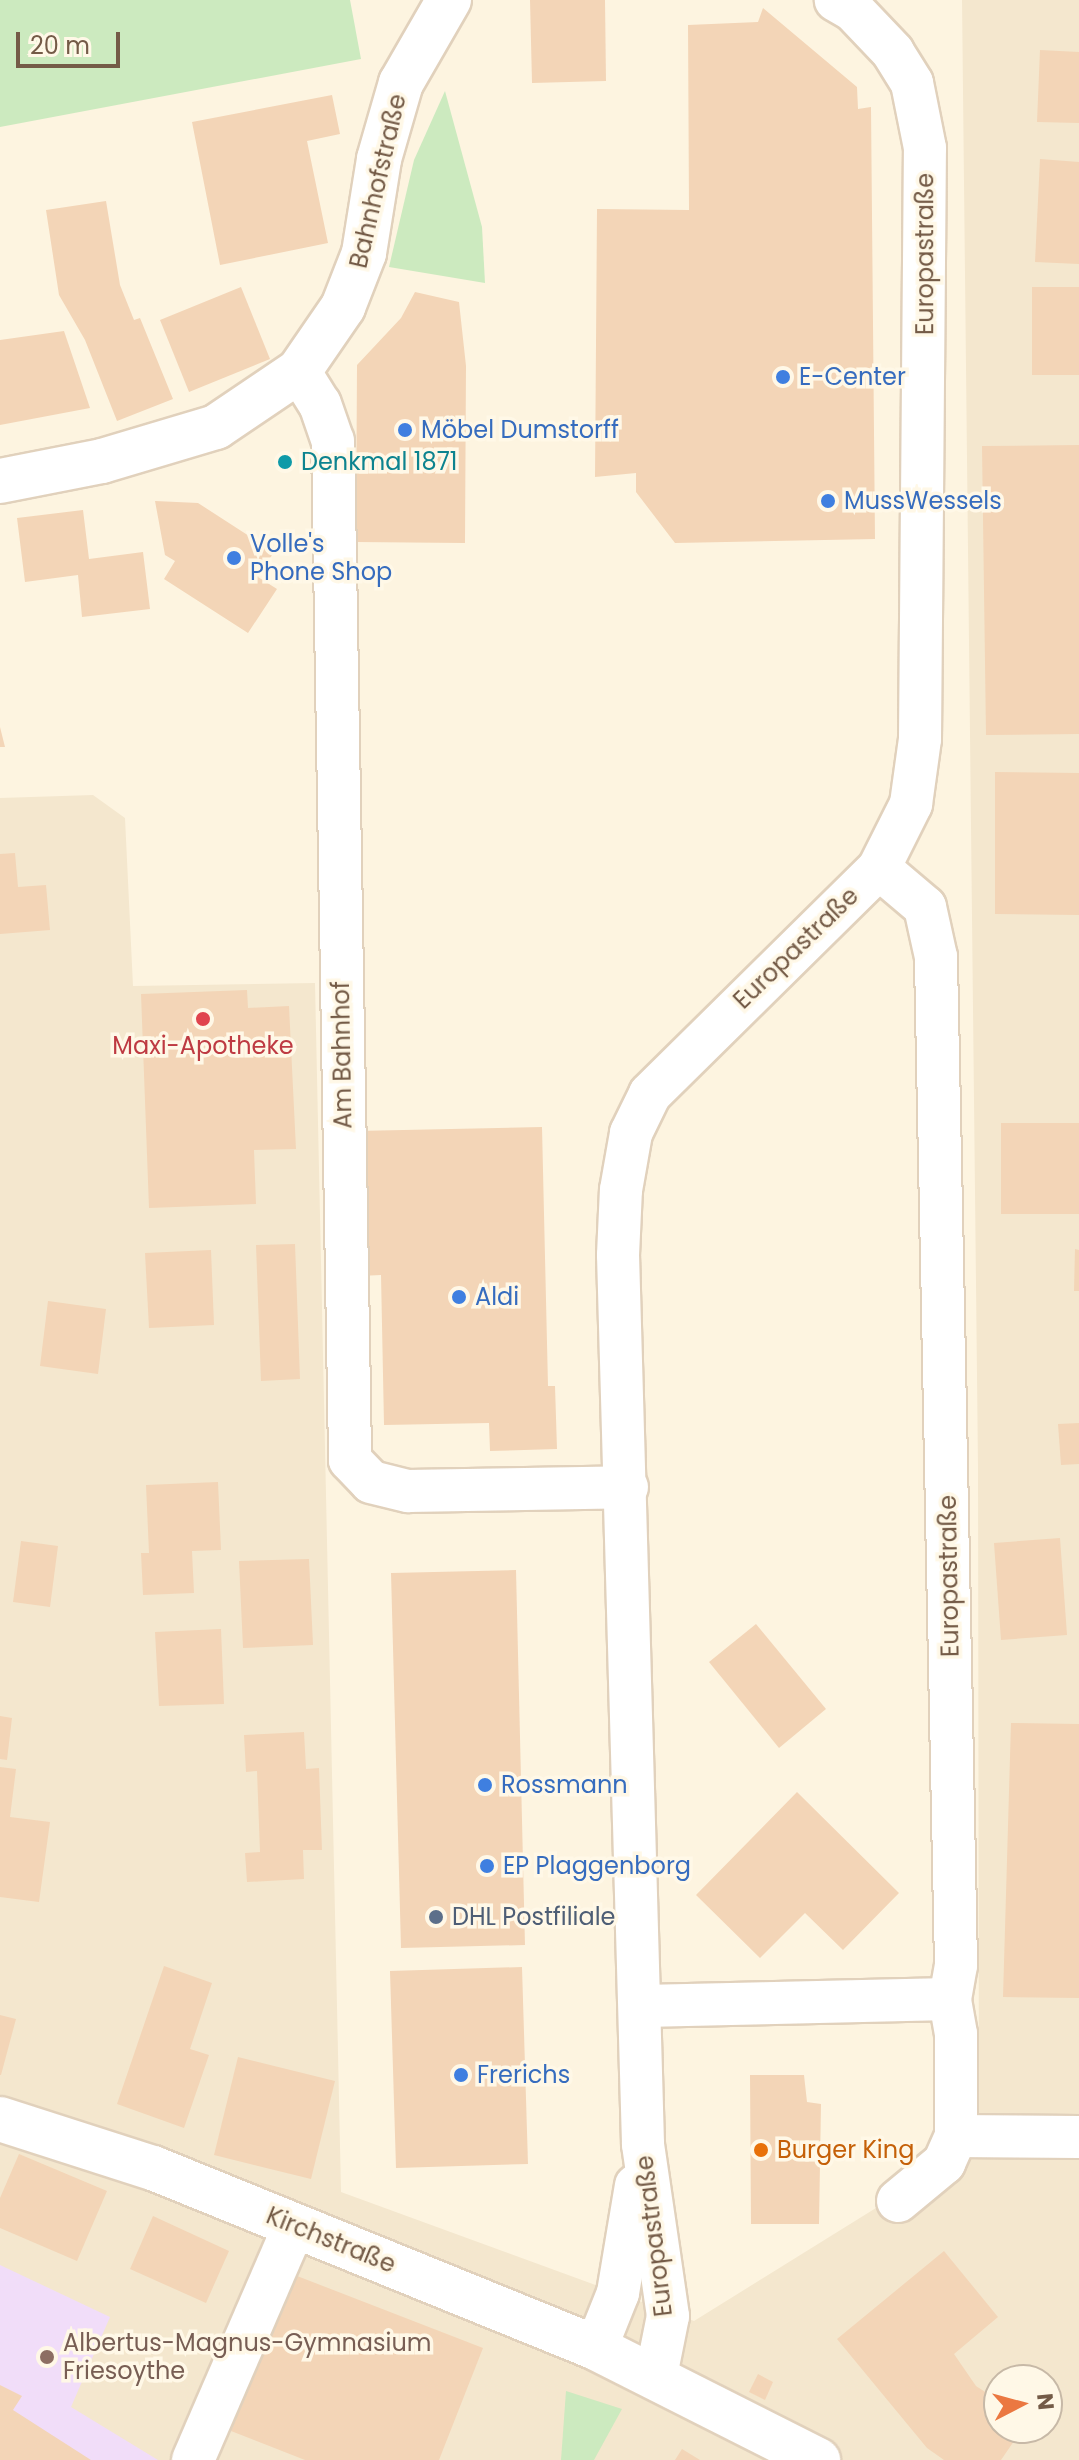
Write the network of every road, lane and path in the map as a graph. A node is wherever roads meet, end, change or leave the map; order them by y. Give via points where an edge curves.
1 (836, 0) edge
2 (443, 2) edge
3 (299, 371) junction
4 (0, 481) edge
5 (879, 868) junction
6 (627, 1487) junction
7 (950, 1999) junction
8 (643, 2006) junction
9 (0, 2119) edge
10 (956, 2136) junction
11 (1079, 2137) edge
12 (643, 2144) junction
13 (898, 2201) dead end
14 (294, 2227) junction
15 (596, 2348) junction
16 (656, 2376) junction
17 (193, 2460) edge
18 (818, 2460) edge

1 - 5 street, Europastraße via 853,10 893,52 912,83 925,148 920,739 911,804
2 - 3 street, Bahnhofstraße via 401,83 379,159 364,253 343,307
3 - 4 street, Bahnhofstraße via 216,427 102,461
3 - 6 street, Am Bahnhof via 320,404 333,441 350,1460 371,1482 408,1491
5 - 6 street, Europastraße via 678,1061 650,1094 631,1133 618,1255
5 - 7 street, Europastraße via 925,907 936,957 956,1965
6 - 8 street, Europastraße
7 - 8 street
7 - 10 street, Europastraße via 956,2034
8 - 12 street, Europastraße
9 - 14 street, Kirchstraße via 153,2168
10 - 11 street
10 - 13 street via 944,2163
12 - 15 street, Europastraße via 618,2293
12 - 16 street, Europastraße via 668,2316
14 - 15 street, Kirchstraße
14 - 17 street
15 - 16 street, Kirchstraße
16 - 18 street, Kirchstraße

